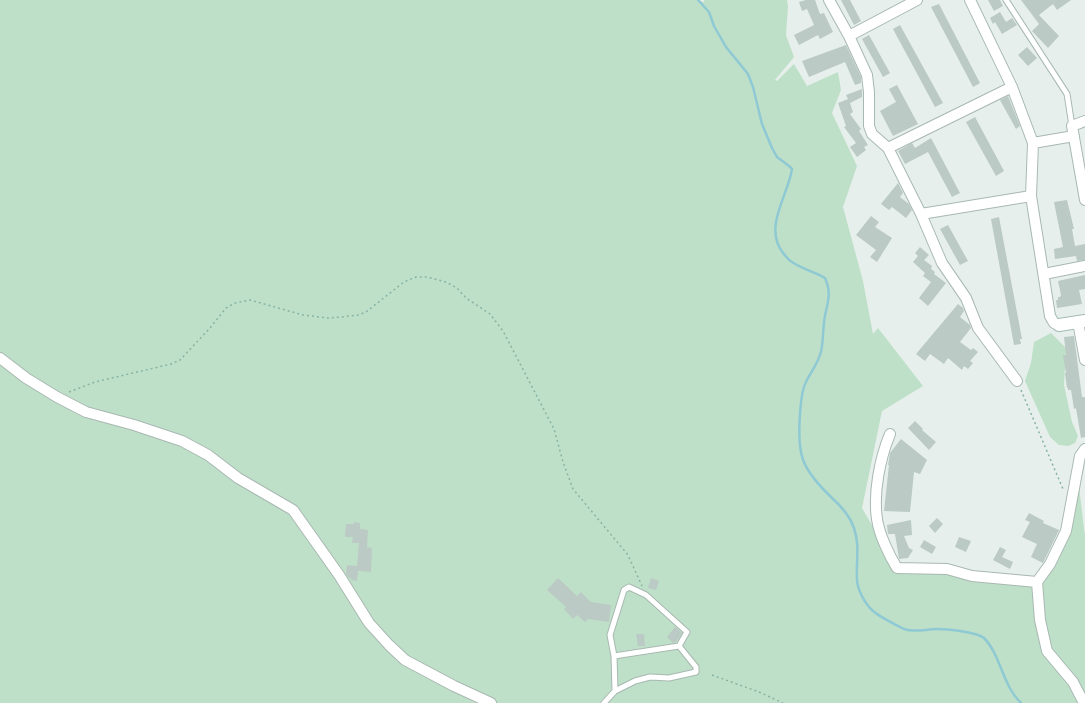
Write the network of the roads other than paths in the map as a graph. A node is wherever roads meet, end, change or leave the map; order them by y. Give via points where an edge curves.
1 (829, 0) edge
2 (916, 0) edge
3 (970, 0) edge
4 (1006, 0) edge
5 (849, 36) junction
6 (1012, 87) junction
7 (1085, 121) edge
8 (1073, 131) junction
9 (1032, 143) junction
10 (888, 148) junction
11 (1032, 196) junction
12 (1085, 200) edge
13 (921, 214) junction
14 (1085, 266) edge
15 (1044, 274) junction
16 (1082, 321) edge
17 (1059, 325) joint
18 (0, 358) edge
19 (1085, 360) edge
20 (1017, 381) road end
21 (890, 434) dead end
22 (1085, 449) edge
23 (1037, 582) junction
24 (679, 646) junction
25 (614, 656) junction
26 (615, 691) junction
27 (491, 703) edge
28 (604, 703) edge
29 (1084, 703) edge

1 - 5 street
2 - 5 street
3 - 6 street
4 - 8 lane via 1067,94
5 - 10 street via 867,75 869,126 872,134
6 - 9 street
6 - 10 street
7 - 8 street
8 - 9 street
8 - 12 street
9 - 11 street
10 - 13 street
11 - 13 street
11 - 15 street
13 - 20 street via 942,263 966,298 978,328
14 - 15 street
15 - 17 street via 1050,316
16 - 17 street
16 - 19 street
18 - 27 street via 56,397 86,412 182,441 293,510 339,575 368,623 389,645 405,660
21 - 23 street via 883,449 876,495 877,520 888,553 897,568 947,569 972,576
22 - 23 street via 1080,456 1066,531 1050,564
23 - 29 street via 1040,620 1047,652 1074,682
24 - 25 lane
24 - 25 lane via 687,632 646,595 629,587 624,590 610,635
24 - 26 lane via 696,667 696,672 669,678 634,681
25 - 26 lane
26 - 28 lane

